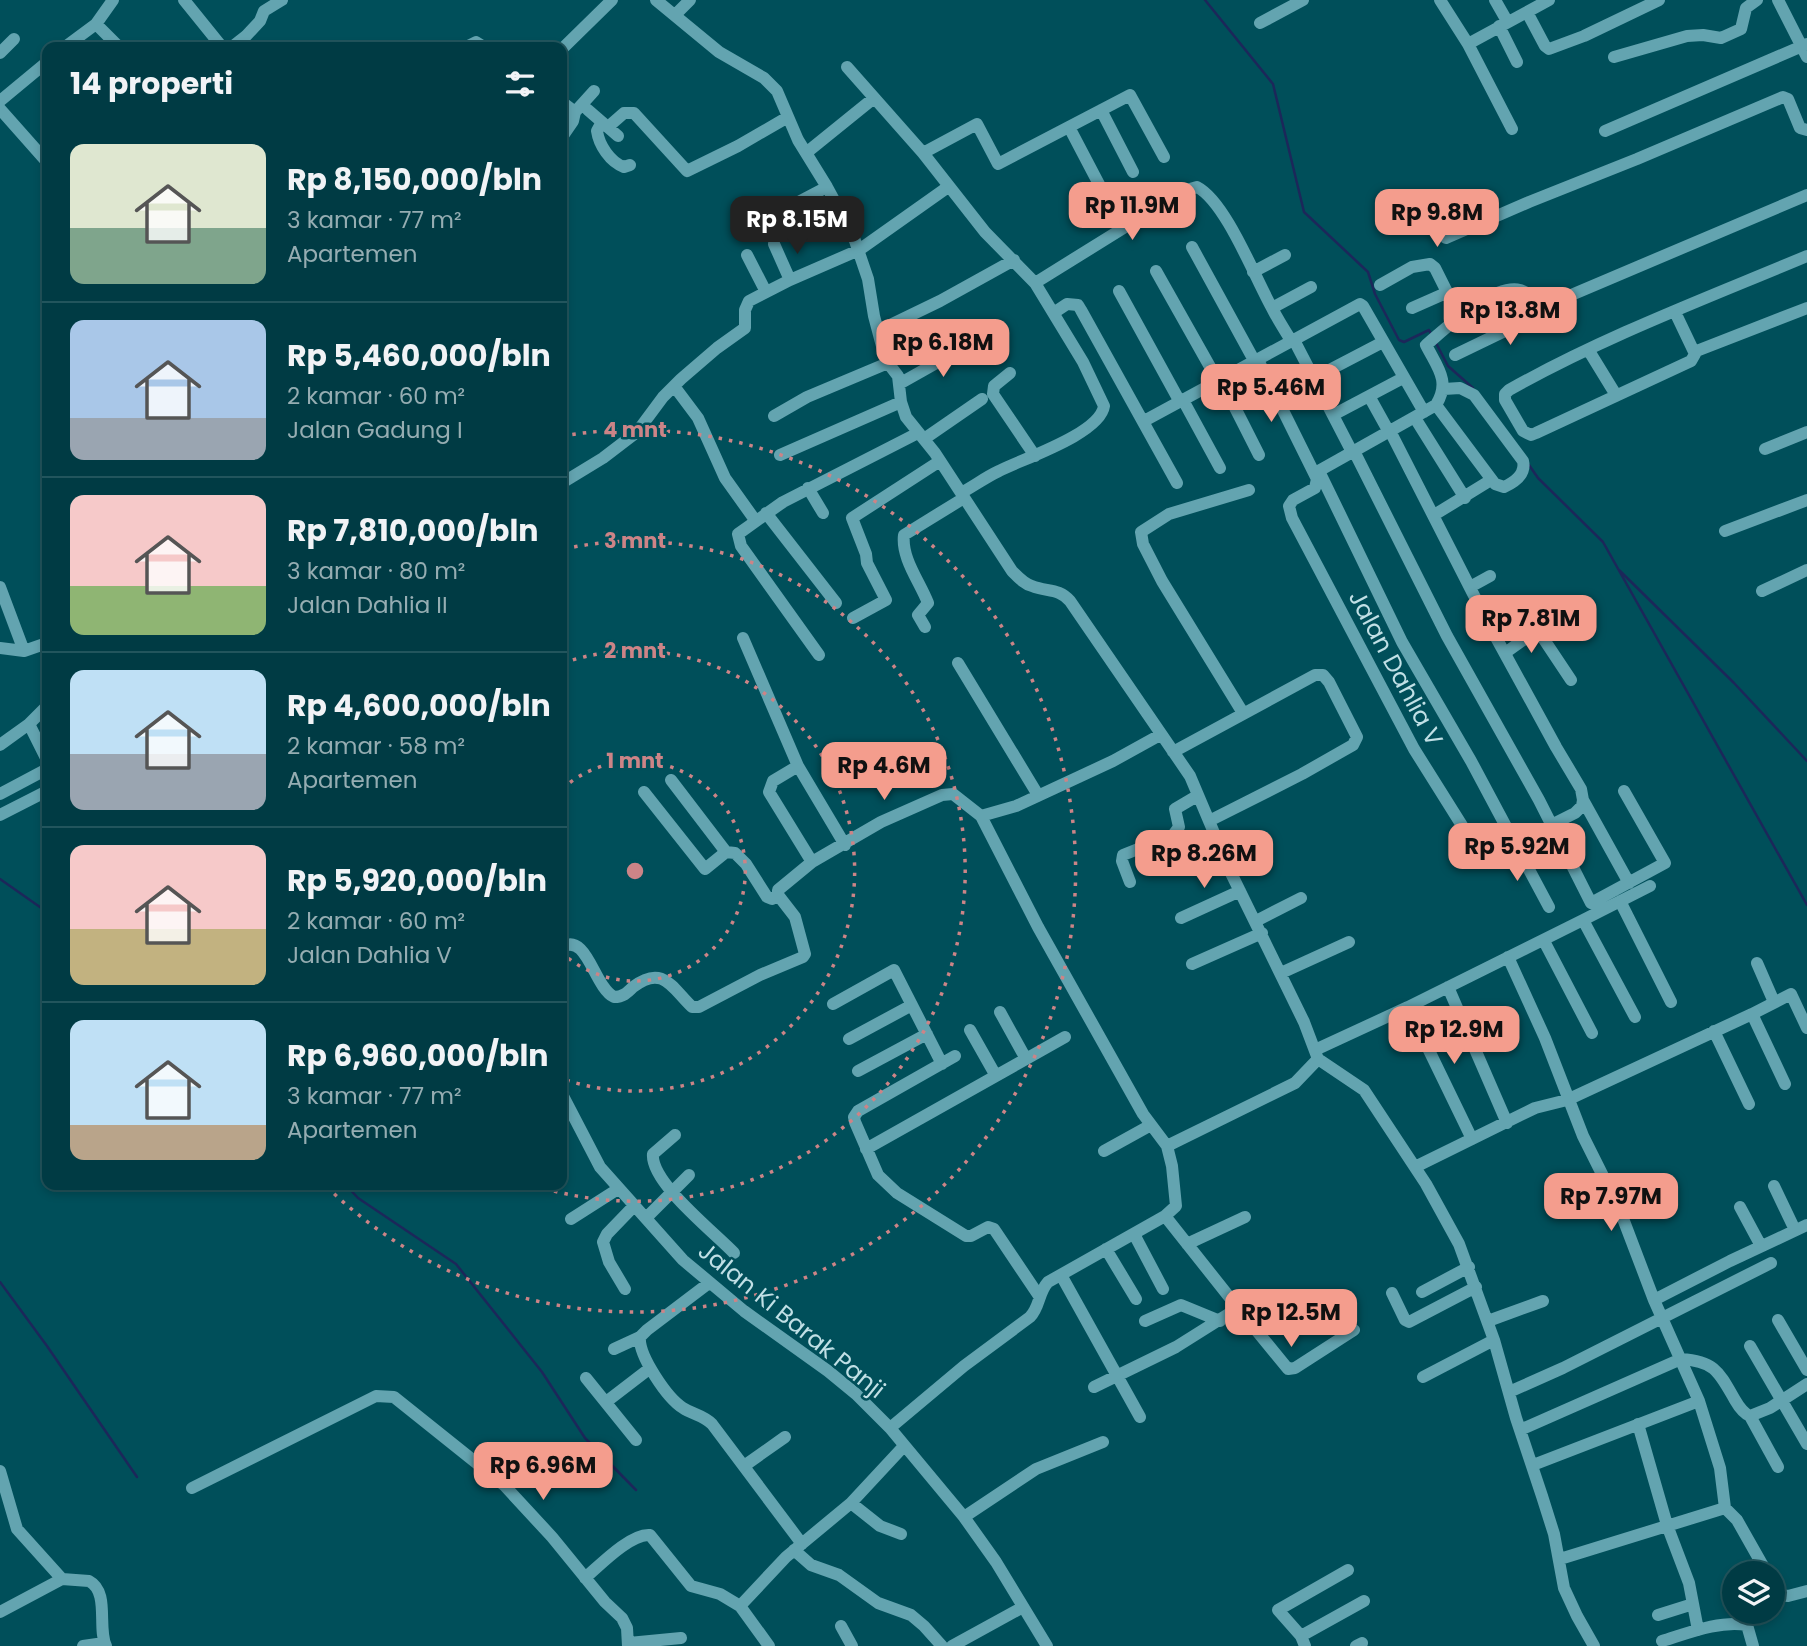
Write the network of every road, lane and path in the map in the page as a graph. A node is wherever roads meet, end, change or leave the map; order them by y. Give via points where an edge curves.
1 (113, 0) edge
2 (184, 0) edge
3 (282, 0) edge
4 (612, 0) edge
5 (656, 0) edge
6 (690, 0) edge
7 (1303, 0) edge
8 (1440, 0) edge
9 (1495, 0) edge
10 (1549, 0) edge
11 (1659, 0) edge
12 (1757, 0) edge
13 (1778, 0) edge
14 (1527, 12) junction
15 (676, 14) junction
16 (1260, 23) dead end
17 (96, 24) junction
18 (1503, 24) junction
19 (14, 39) dead end
20 (74, 42) edge
21 (114, 42) edge
22 (218, 42) edge
23 (238, 42) edge
24 (567, 44) edge
25 (1468, 44) junction
26 (1805, 49) edge
27 (0, 53) edge
28 (1614, 57) dead end
29 (1517, 62) dead end
30 (848, 67) dead end
31 (42, 70) edge
32 (594, 91) dead end
33 (874, 98) junction
34 (0, 101) edge
35 (567, 104) edge
36 (0, 108) edge
37 (1101, 110) junction
38 (581, 111) junction
39 (788, 117) junction
40 (1069, 127) junction
41 (610, 129) junction
42 (1512, 129) dead end
43 (567, 130) edge
44 (1807, 130) edge
45 (1605, 131) dead end
46 (806, 153) junction
47 (923, 153) junction
48 (42, 156) edge
49 (1164, 158) dead end
50 (630, 165) dead end
51 (1133, 172) dead end
52 (827, 187) junction
53 (948, 187) junction
54 (1101, 188) dead end
55 (1807, 195) edge
56 (787, 208) dead end
57 (1446, 238) dead end
58 (775, 244) dead end
59 (1192, 247) dead end
60 (859, 250) junction
61 (747, 255) dead end
62 (1284, 255) dead end
63 (1807, 256) edge
64 (1014, 260) junction
65 (1156, 271) dead end
66 (1253, 272) junction
67 (790, 280) junction
68 (1035, 283) junction
69 (1380, 285) dead end
70 (1311, 287) dead end
71 (1119, 291) dead end
72 (765, 292) junction
73 (1446, 293) junction
74 (1543, 307) junction
75 (1412, 308) dead end
76 (1807, 308) edge
77 (1272, 309) junction
78 (1055, 312) junction
79 (1675, 312) junction
80 (1459, 316) junction
81 (878, 331) junction
82 (1293, 341) junction
83 (1383, 342) junction
84 (970, 344) dead end
85 (1589, 351) junction
86 (1694, 352) junction
87 (1455, 355) dead end
88 (1256, 361) junction
89 (888, 363) junction
90 (1010, 373) dead end
91 (1314, 378) junction
92 (1404, 378) junction
93 (1220, 381) junction
94 (900, 384) junction
95 (674, 386) junction
96 (1444, 389) junction
97 (1616, 395) junction
98 (1369, 396) junction
99 (982, 399) dead end
100 (1181, 401) junction
101 (901, 402) junction
102 (1436, 405) junction
103 (1333, 415) junction
104 (1420, 415) junction
105 (774, 416) dead end
106 (1144, 421) junction
107 (1390, 431) junction
108 (1807, 432) edge
109 (921, 436) junction
110 (1765, 449) dead end
111 (1353, 452) junction
112 (780, 455) dead end
113 (1259, 455) dead end
114 (1035, 456) junction
115 (940, 461) junction
116 (1220, 468) dead end
117 (1317, 472) junction
118 (567, 480) edge
119 (1491, 480) junction
120 (1177, 483) dead end
121 (808, 488) junction
122 (1250, 490) dead end
123 (962, 495) junction
124 (1465, 498) junction
125 (1807, 500) edge
126 (766, 513) junction
127 (823, 513) dead end
128 (1434, 515) junction
129 (755, 520) junction
130 (1725, 531) dead end
131 (1807, 570) edge
132 (1490, 576) dead end
133 (0, 587) edge
134 (1470, 587) junction
135 (1762, 591) dead end
136 (836, 603) dead end
137 (1513, 608) dead end
138 (1529, 617) dead end
139 (853, 618) dead end
140 (1487, 621) junction
141 (925, 627) dead end
142 (1537, 630) junction
143 (743, 638) dead end
144 (42, 645) edge
145 (0, 648) edge
146 (24, 651) junction
147 (1505, 653) junction
148 (819, 655) dead end
149 (958, 663) dead end
150 (1571, 680) dead end
151 (42, 711) edge
152 (1243, 713) junction
153 (29, 723) junction
154 (1160, 735) junction
155 (0, 745) edge
156 (42, 750) edge
157 (1174, 752) junction
158 (798, 766) junction
159 (42, 772) edge
160 (671, 780) dead end
161 (1624, 791) dead end
162 (644, 792) dead end
163 (0, 794) edge
164 (42, 794) edge
165 (1038, 795) junction
166 (1198, 796) junction
167 (1583, 800) junction
168 (0, 815) edge
169 (981, 816) junction
170 (1209, 821) junction
171 (1552, 827) junction
172 (1515, 844) junction
173 (845, 845) junction
174 (726, 852) junction
175 (812, 862) junction
176 (1130, 883) dead end
177 (1629, 883) junction
178 (1650, 886) dead end
179 (1240, 891) junction
180 (778, 895) junction
181 (1301, 898) dead end
182 (1620, 901) junction
183 (1591, 903) junction
184 (1549, 907) dead end
185 (1181, 918) dead end
186 (1579, 918) junction
187 (1259, 927) junction
188 (1544, 941) junction
189 (1349, 942) dead end
190 (567, 945) edge
191 (1508, 957) junction
192 (1757, 963) dead end
193 (1192, 964) dead end
194 (1281, 973) junction
195 (1448, 987) junction
196 (1671, 1002) dead end
197 (1774, 1002) junction
198 (833, 1004) dead end
199 (912, 1005) junction
200 (1408, 1007) junction
201 (1000, 1012) dead end
202 (1752, 1014) junction
203 (1635, 1017) dead end
204 (1807, 1028) edge
205 (970, 1030) dead end
206 (1714, 1031) junction
207 (1592, 1033) dead end
208 (927, 1034) junction
209 (1065, 1037) dead end
210 (849, 1039) dead end
211 (1317, 1055) junction
212 (956, 1056) dead end
213 (1027, 1059) junction
214 (942, 1064) junction
215 (858, 1071) dead end
216 (996, 1076) junction
217 (1785, 1084) dead end
218 (1567, 1100) junction
219 (567, 1104) edge
220 (1749, 1104) dead end
221 (1507, 1123) junction
222 (1151, 1125) junction
223 (675, 1135) dead end
224 (1472, 1139) junction
225 (1167, 1146) junction
226 (866, 1149) junction
227 (1104, 1151) dead end
228 (1415, 1167) junction
229 (689, 1175) dead end
230 (1774, 1186) dead end
231 (618, 1189) junction
232 (671, 1192) junction
233 (634, 1206) junction
234 (1740, 1207) dead end
235 (1165, 1216) junction
236 (1245, 1217) dead end
237 (646, 1218) junction
238 (571, 1219) dead end
239 (1801, 1228) edge
240 (1134, 1234) junction
241 (1187, 1244) junction
242 (1761, 1246) junction
243 (1106, 1249) junction
244 (734, 1253) dead end
245 (1771, 1263) dead end
246 (1469, 1267) junction
247 (1061, 1275) junction
248 (709, 1283) junction
249 (1476, 1287) junction
250 (625, 1289) dead end
251 (1163, 1289) dead end
252 (1422, 1292) dead end
253 (1392, 1293) dead end
254 (1039, 1296) junction
255 (1136, 1299) dead end
256 (1654, 1300) junction
257 (1543, 1301) dead end
258 (1238, 1308) junction
259 (1662, 1319) junction
260 (1778, 1320) dead end
261 (1145, 1321) dead end
262 (1220, 1321) junction
263 (1488, 1321) junction
264 (1354, 1329) dead end
265 (640, 1337) junction
266 (1494, 1340) junction
267 (1749, 1346) dead end
268 (614, 1349) dead end
269 (1681, 1359) junction
270 (649, 1369) junction
271 (1807, 1370) edge
272 (1119, 1376) junction
273 (1423, 1377) dead end
274 (586, 1378) dead end
275 (1807, 1384) edge
276 (1094, 1387) dead end
277 (1509, 1392) junction
278 (1780, 1400) junction
279 (1699, 1401) junction
280 (606, 1402) junction
281 (1751, 1416) junction
282 (1140, 1417) dead end
283 (1638, 1424) junction
284 (890, 1429) junction
285 (1520, 1430) junction
286 (785, 1437) dead end
287 (636, 1440) dead end
288 (1103, 1442) dead end
289 (1807, 1444) edge
290 (904, 1446) junction
291 (1533, 1465) junction
292 (744, 1466) junction
293 (1778, 1467) dead end
294 (0, 1471) edge
295 (192, 1488) dead end
296 (851, 1503) junction
297 (1725, 1508) junction
298 (964, 1517) junction
299 (1667, 1525) junction
300 (901, 1534) dead end
301 (798, 1547) junction
302 (1560, 1559) junction
303 (1760, 1561) edge
304 (1348, 1570) dead end
305 (585, 1578) junction
306 (62, 1579) junction
307 (1807, 1591) edge
308 (1785, 1596) edge
309 (1364, 1601) dead end
310 (1693, 1604) junction
311 (740, 1606) junction
312 (1023, 1607) junction
313 (0, 1612) edge
314 (1658, 1615) dead end
315 (841, 1626) dead end
316 (1698, 1630) junction
317 (681, 1638) dead end
318 (1303, 1641) edge
319 (1662, 1641) dead end
320 (105, 1645) edge
321 (628, 1645) edge
322 (83, 1646) edge
323 (767, 1646) edge
324 (852, 1646) edge
325 (942, 1646) edge
326 (952, 1646) edge
327 (1047, 1646) edge
328 (1594, 1646) edge
329 (1753, 1646) edge

1 - 17 street
2 - 22 street
3 - 23 street via 264,11
4 - 24 street
5 - 15 street
6 - 15 street
7 - 16 street
8 - 25 street
9 - 18 street
10 - 14 street
11 - 14 street via 1549,49
12 - 28 street via 1746,8 1741,29 1728,37 1687,36
13 - 26 street
14 - 18 street
15 - 39 street via 719,52 771,83
17 - 20 street
17 - 21 street
18 - 25 street
18 - 29 street
19 - 27 street
25 - 42 street
26 - 45 street
30 - 33 street
31 - 34 street
32 - 38 street
33 - 46 street
33 - 47 street
35 - 38 street
36 - 48 street
37 - 40 street
37 - 49 street via 1130,95
37 - 51 street
38 - 41 street
38 - 43 street
39 - 41 street via 689,171 634,113 624,113
39 - 46 street
40 - 47 street via 998,164 977,124
40 - 54 street
41 - 50 street via 597,131 602,146 617,165
44 - 57 street via 1800,128 1783,97
46 - 52 street
47 - 53 street
52 - 56 street
52 - 60 street
53 - 60 street
53 - 64 street
55 - 74 street
58 - 67 street
59 - 88 street
60 - 67 street
60 - 81 street
61 - 72 street
62 - 66 street
63 - 79 street
64 - 68 street
64 - 81 street
65 - 93 street
66 - 68 street via 1226,219 1197,187 1183,191
66 - 77 street
67 - 72 street
68 - 78 street
69 - 73 street via 1412,267 1430,264
70 - 77 street
71 - 100 street
72 - 95 street via 747,304 745,328
73 - 75 street
73 - 80 street
74 - 80 street via 1527,293 1510,290
74 - 87 street via 1516,326
76 - 86 street
77 - 82 street
78 - 106 street via 1068,304 1078,305
78 - 114 street via 1104,406 1093,424
79 - 85 street
79 - 86 street
80 - 96 street via 1426,345 1443,377
81 - 89 street
82 - 83 street via 1360,304
82 - 88 street
82 - 91 street
83 - 91 street
83 - 92 street
84 - 94 street
85 - 97 street
85 - 97 street via 1505,394 1505,400 1531,435
86 - 97 street via 1691,361
88 - 93 street
88 - 117 street
89 - 94 street
89 - 105 street
90 - 114 street via 994,386 993,394
91 - 103 street
92 - 98 street
92 - 104 street
93 - 100 street
93 - 113 street
94 - 101 street
95 - 118 street via 637,432
95 - 129 street via 698,418 724,478
96 - 102 street
96 - 119 street via 1460,388 1474,395 1524,461 1524,471 1512,483 1501,486
98 - 103 street
98 - 107 street
99 - 109 street
100 - 106 street
100 - 116 street
101 - 109 street
101 - 112 street
102 - 104 street
102 - 119 street
103 - 111 street
104 - 107 street
104 - 124 street
106 - 120 street
107 - 111 street
107 - 128 street
108 - 110 street
109 - 115 street
109 - 121 street
111 - 117 street
111 - 171 street
114 - 123 street via 1001,470
115 - 123 street
115 - 139 street via 852,519 886,600
117 - 172 street via 1402,642
117 - 172 street, Jalan Dahlia V via 1315,488 1293,500 1290,511 1381,689 1478,851 1494,854
119 - 124 street
121 - 126 street
121 - 127 street
122 - 152 street via 1169,514 1141,532 1162,581
123 - 141 street via 904,535 908,559 928,603 918,615
123 - 154 street via 1020,579 1032,587 1063,593 1070,601
124 - 128 street
125 - 130 street
126 - 129 street
126 - 136 street
128 - 134 street
129 - 148 street via 738,534 741,545
131 - 135 street
132 - 134 street
133 - 146 street
134 - 140 street
137 - 140 street
138 - 142 street
140 - 147 street
142 - 147 street
142 - 150 street
143 - 158 street
144 - 146 street
145 - 146 street
147 - 167 street
149 - 165 street
151 - 153 street
152 - 157 street
152 - 170 street via 1323,674 1357,741
153 - 155 street
153 - 156 street
154 - 157 street
154 - 165 street
157 - 166 street
158 - 173 street
158 - 175 street via 773,781 769,792
159 - 163 street
160 - 174 street
161 - 177 street via 1665,863
162 - 174 street via 705,869
164 - 168 street
165 - 169 street
166 - 170 street
166 - 176 street via 1175,809 1179,827 1173,835 1123,855
167 - 171 street via 1575,813
167 - 177 street
169 - 173 street via 947,794 881,822
169 - 222 street via 1038,927
170 - 179 street
171 - 172 street
171 - 183 street
172 - 184 street
173 - 175 street
174 - 180 street via 736,853 767,897
175 - 180 street via 782,885
177 - 183 street
178 - 182 street
179 - 185 street
179 - 187 street
180 - 190 street via 795,917 803,957 699,1007 692,1007 660,977 642,981 623,996 614,997 606,992 576,944
181 - 187 street
182 - 186 street
182 - 196 street
183 - 186 street
186 - 188 street
186 - 203 street
187 - 193 street
187 - 194 street
188 - 191 street
188 - 207 street
189 - 194 street
191 - 195 street
191 - 218 street
192 - 197 street
194 - 211 street
195 - 200 street
195 - 221 street
197 - 202 street
197 - 204 street via 1791,994
198 - 199 street via 894,970
199 - 208 street
199 - 210 street
200 - 211 street
200 - 224 street
201 - 213 street
202 - 206 street
202 - 217 street
205 - 216 street
206 - 218 street
206 - 220 street
208 - 214 street
208 - 215 street
209 - 213 street
211 - 225 street via 1295,1083
211 - 228 street via 1364,1090
212 - 214 street
213 - 216 street
214 - 226 street via 856,1113
216 - 226 street
218 - 221 street via 1535,1108
218 - 256 street via 1619,1208
219 - 231 street, Jalan Ki Barak Panji via 600,1167
221 - 224 street
222 - 225 street
222 - 227 street
223 - 232 street via 653,1154 656,1172
224 - 228 street
225 - 235 street via 1177,1201
226 - 254 street via 878,1175 897,1193 966,1237 993,1229
228 - 246 street
229 - 232 street
230 - 239 street
231 - 233 street, Jalan Ki Barak Panji
231 - 238 street
232 - 237 street
232 - 244 street
233 - 237 street, Jalan Ki Barak Panji
233 - 250 street via 603,1242
234 - 242 street
235 - 240 street
235 - 241 street
236 - 241 street
237 - 248 street, Jalan Ki Barak Panji
239 - 242 street
240 - 243 street
240 - 251 street
241 - 258 street
242 - 256 street
243 - 247 street
243 - 255 street
245 - 259 street
246 - 249 street
246 - 252 street
247 - 254 street via 1048,1282
247 - 272 street
248 - 265 street
248 - 284 street, Jalan Ki Barak Panji via 828,1371
249 - 253 street via 1409,1322
249 - 263 street
254 - 284 street via 1030,1317
256 - 259 street
257 - 263 street
258 - 262 street
258 - 264 street via 1288,1369
259 - 269 street
259 - 277 street
260 - 271 street
261 - 262 street via 1181,1305
262 - 272 street
263 - 266 street
265 - 268 street
265 - 270 street
266 - 273 street
266 - 277 street
267 - 278 street
269 - 279 street
269 - 281 street via 1716,1368 1740,1408
269 - 285 street
270 - 280 street
270 - 292 street via 680,1406 712,1424
272 - 276 street
272 - 282 street
274 - 280 street
275 - 278 street
277 - 285 street
278 - 281 street
278 - 289 street
279 - 283 street
279 - 297 street via 1720,1468
280 - 287 street
281 - 293 street
283 - 291 street
283 - 299 street
284 - 290 street, Jalan Ki Barak Panji
285 - 291 street
286 - 292 street
288 - 298 street via 1037,1469
290 - 296 street
290 - 298 street, Jalan Ki Barak Panji
291 - 302 street
292 - 301 street
294 - 306 street via 17,1529
295 - 305 street via 376,1396 394,1396 504,1485
296 - 300 street via 880,1526
296 - 301 street
297 - 299 street
297 - 303 street
298 - 312 street, Jalan Ki Barak Panji
299 - 302 street
299 - 310 street
301 - 311 street
301 - 325 street via 811,1565 839,1575 878,1603 911,1615
302 - 328 street via 1564,1588
304 - 318 street via 1278,1610
305 - 311 street via 615,1552 647,1534 691,1586 720,1594
305 - 321 street via 622,1618
306 - 313 street
306 - 320 street via 94,1583
307 - 308 street
309 - 318 street
310 - 314 street
310 - 316 street
311 - 323 street
312 - 326 street
312 - 327 street, Jalan Ki Barak Panji
315 - 324 street
316 - 319 street
316 - 329 street via 1747,1625
317 - 321 street
320 - 322 street

